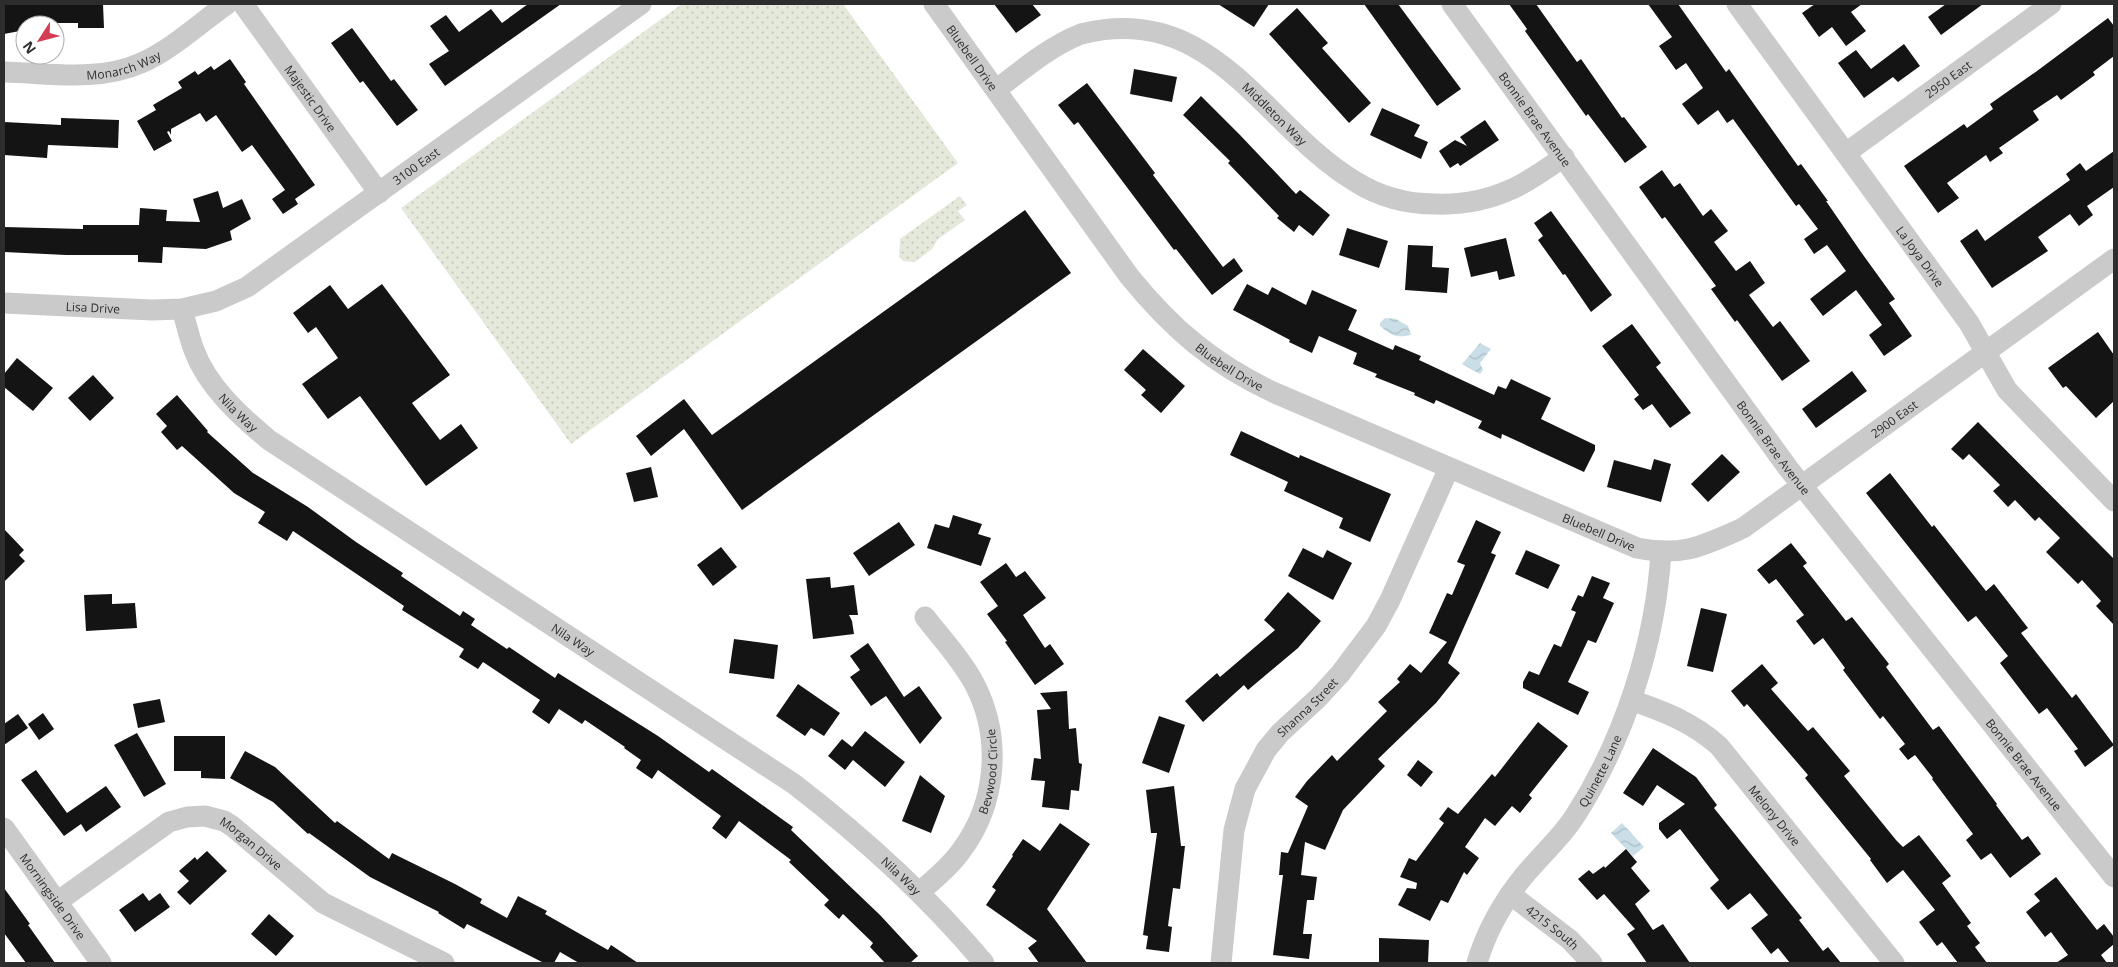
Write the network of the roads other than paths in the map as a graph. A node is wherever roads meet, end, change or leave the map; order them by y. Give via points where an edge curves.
1 (227, 4) edge
2 (243, 4) edge
3 (641, 4) edge
4 (934, 4) edge
5 (1452, 4) edge
6 (1737, 4) edge
7 (2037, 8) edge
8 (4, 72) edge
9 (996, 90) junction
10 (1846, 153) junction
11 (1564, 158) junction
12 (379, 193) junction
13 (2114, 259) edge
14 (4, 303) edge
15 (182, 309) junction
16 (1985, 352) junction
17 (1449, 468) junction
18 (1802, 485) junction
19 (2114, 501) edge
20 (1662, 551) junction
21 (925, 617) dead end
22 (1631, 700) junction
23 (4, 828) edge
24 (2114, 877) edge
25 (920, 892) junction
26 (1510, 894) junction
27 (57, 902) junction
28 (101, 963) edge
29 (444, 963) edge
30 (984, 963) edge
31 (1221, 963) edge
32 (1477, 963) edge
33 (1592, 963) edge
34 (1894, 963) edge

1 - 8 street, Monarch Way via 156,55 127,68 96,74
2 - 12 street, Majestic Drive
3 - 12 street, 3100 East
4 - 9 street, Bluebell Drive
5 - 11 street, Bonnie Brae Avenue
6 - 10 street, La Joya Drive
7 - 10 street, 2950 East
9 - 11 street, Middleton Way via 1072,38 1100,29 1137,25 1176,32 1208,47 1236,70 1322,158 1355,182 1386,197 1426,204 1484,199 1526,182
9 - 17 street, Bluebell Drive via 1129,276 1157,311 1188,340 1262,387
10 - 16 street, La Joya Drive via 1968,322
11 - 18 street, Bonnie Brae Avenue
12 - 15 street, 3100 East via 247,286 216,301
13 - 16 street, 2900 East
14 - 15 street, Lisa Drive
15 - 25 street, Nila Way via 194,351 202,366 241,416 269,440 794,784 846,824
16 - 18 street, 2900 East
16 - 19 street, La Joya Drive via 2008,390
17 - 20 street, Bluebell Drive via 1624,544
17 - 31 street, Shanna Street via 1376,626 1340,674 1266,750 1245,789 1234,830
18 - 20 street, 2900 East via 1743,528 1702,547
18 - 24 street, Bonnie Brae Avenue
20 - 22 street, Quinette Lane via 1660,583
21 - 25 street, Bevwood Circle via 975,684 989,722 992,763 986,802 971,837 948,866
22 - 26 street, Quinette Lane via 1606,758 1575,816
22 - 34 street, Melony Drive via 1682,719 1719,746
23 - 27 street, Morningside Drive
25 - 30 street, Nila Way
26 - 32 street, Quinette Lane
26 - 33 street, 4215 South via 1569,939
27 - 28 street, Morningside Drive
27 - 29 street, Morgan Drive via 162,826 187,816 205,816 232,826 323,903

